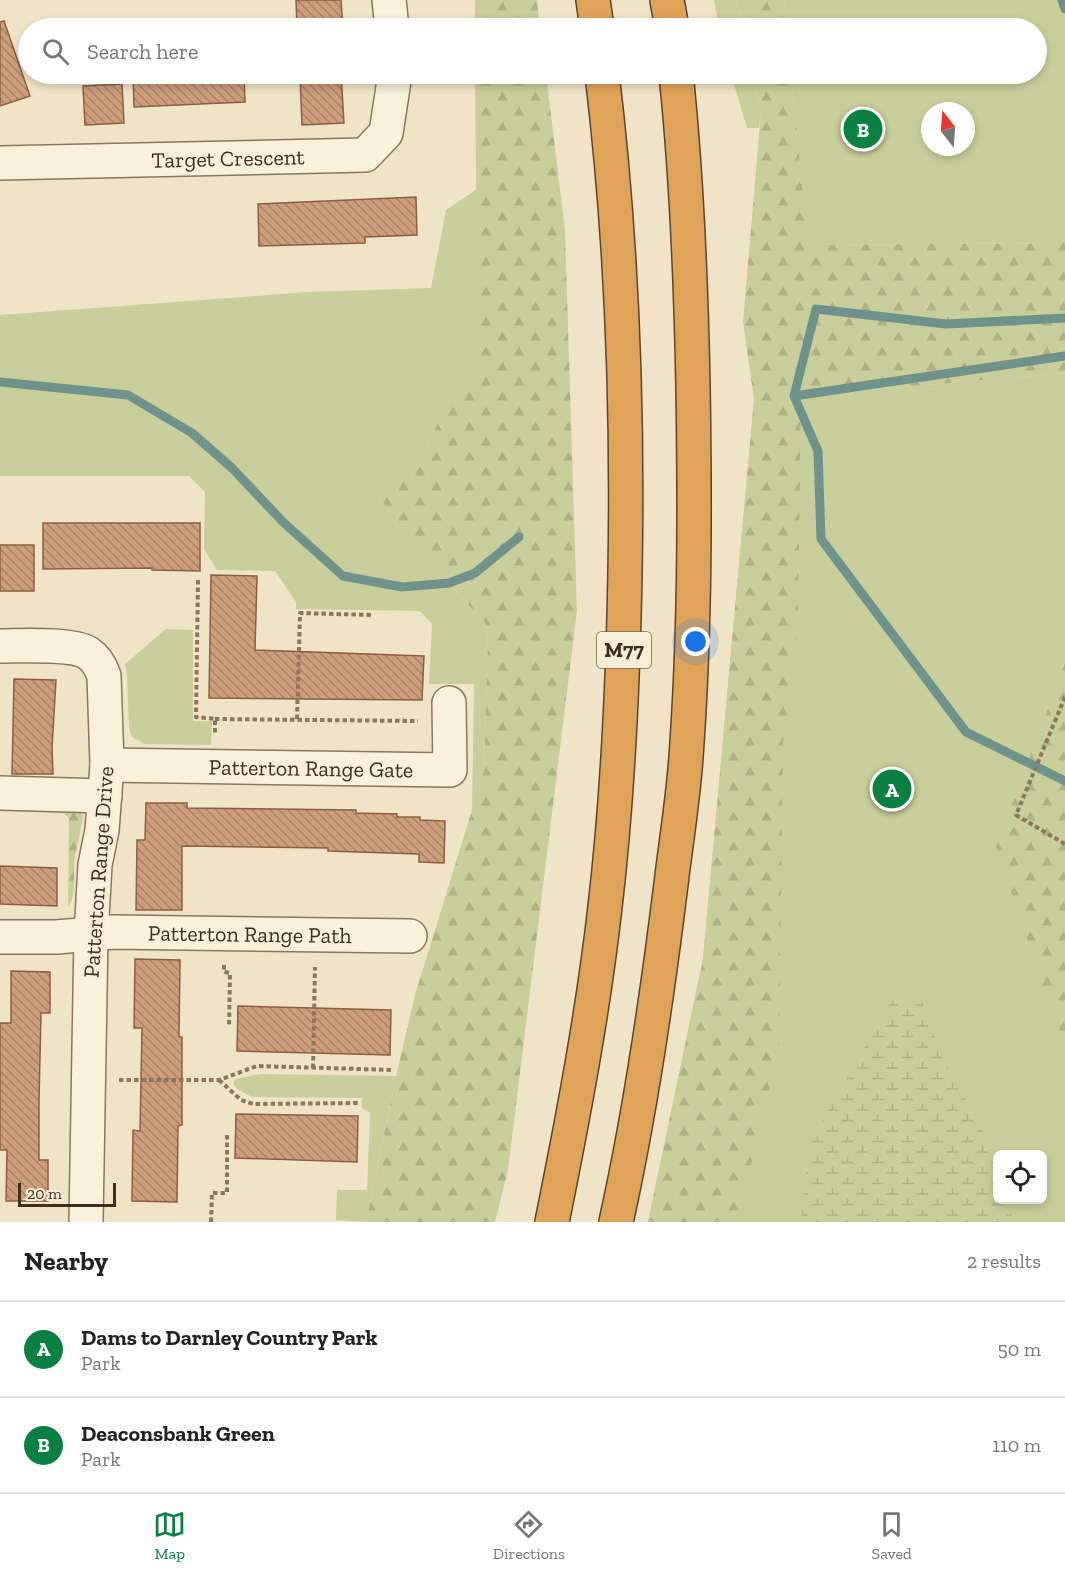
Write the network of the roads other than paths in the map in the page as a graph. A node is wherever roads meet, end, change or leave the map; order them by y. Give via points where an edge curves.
1 (389, 0) edge
2 (593, 0) edge
3 (668, 0) edge
4 (391, 18) edge
5 (596, 18) edge
6 (671, 18) edge
7 (393, 84) edge
8 (603, 84) edge
9 (677, 84) edge
10 (0, 163) edge
11 (0, 646) edge
12 (449, 712) road end
13 (106, 781) junction
14 (0, 793) edge
15 (91, 935) junction
16 (410, 936) dead end
17 (0, 937) edge
18 (86, 1222) edge
19 (552, 1222) edge
20 (616, 1222) edge

1 - 4 street
2 - 5 highway
3 - 6 highway
7 - 10 street, Target Crescent via 386,133 364,155
8 - 19 highway, M77 via 624,321 624,667 605,909
9 - 20 highway via 691,283 694,442 694,597 686,759 649,1049
11 - 13 street, Patterton Range Drive via 67,647 87,652 99,664 104,676
12 - 13 street, Patterton Range Gate via 450,770 215,767
13 - 14 street, Patterton Range Gate
13 - 15 street, Patterton Range Drive
15 - 16 street, Patterton Range Path via 114,932
15 - 17 street, Patterton Range Path
15 - 18 street, Patterton Range Drive

